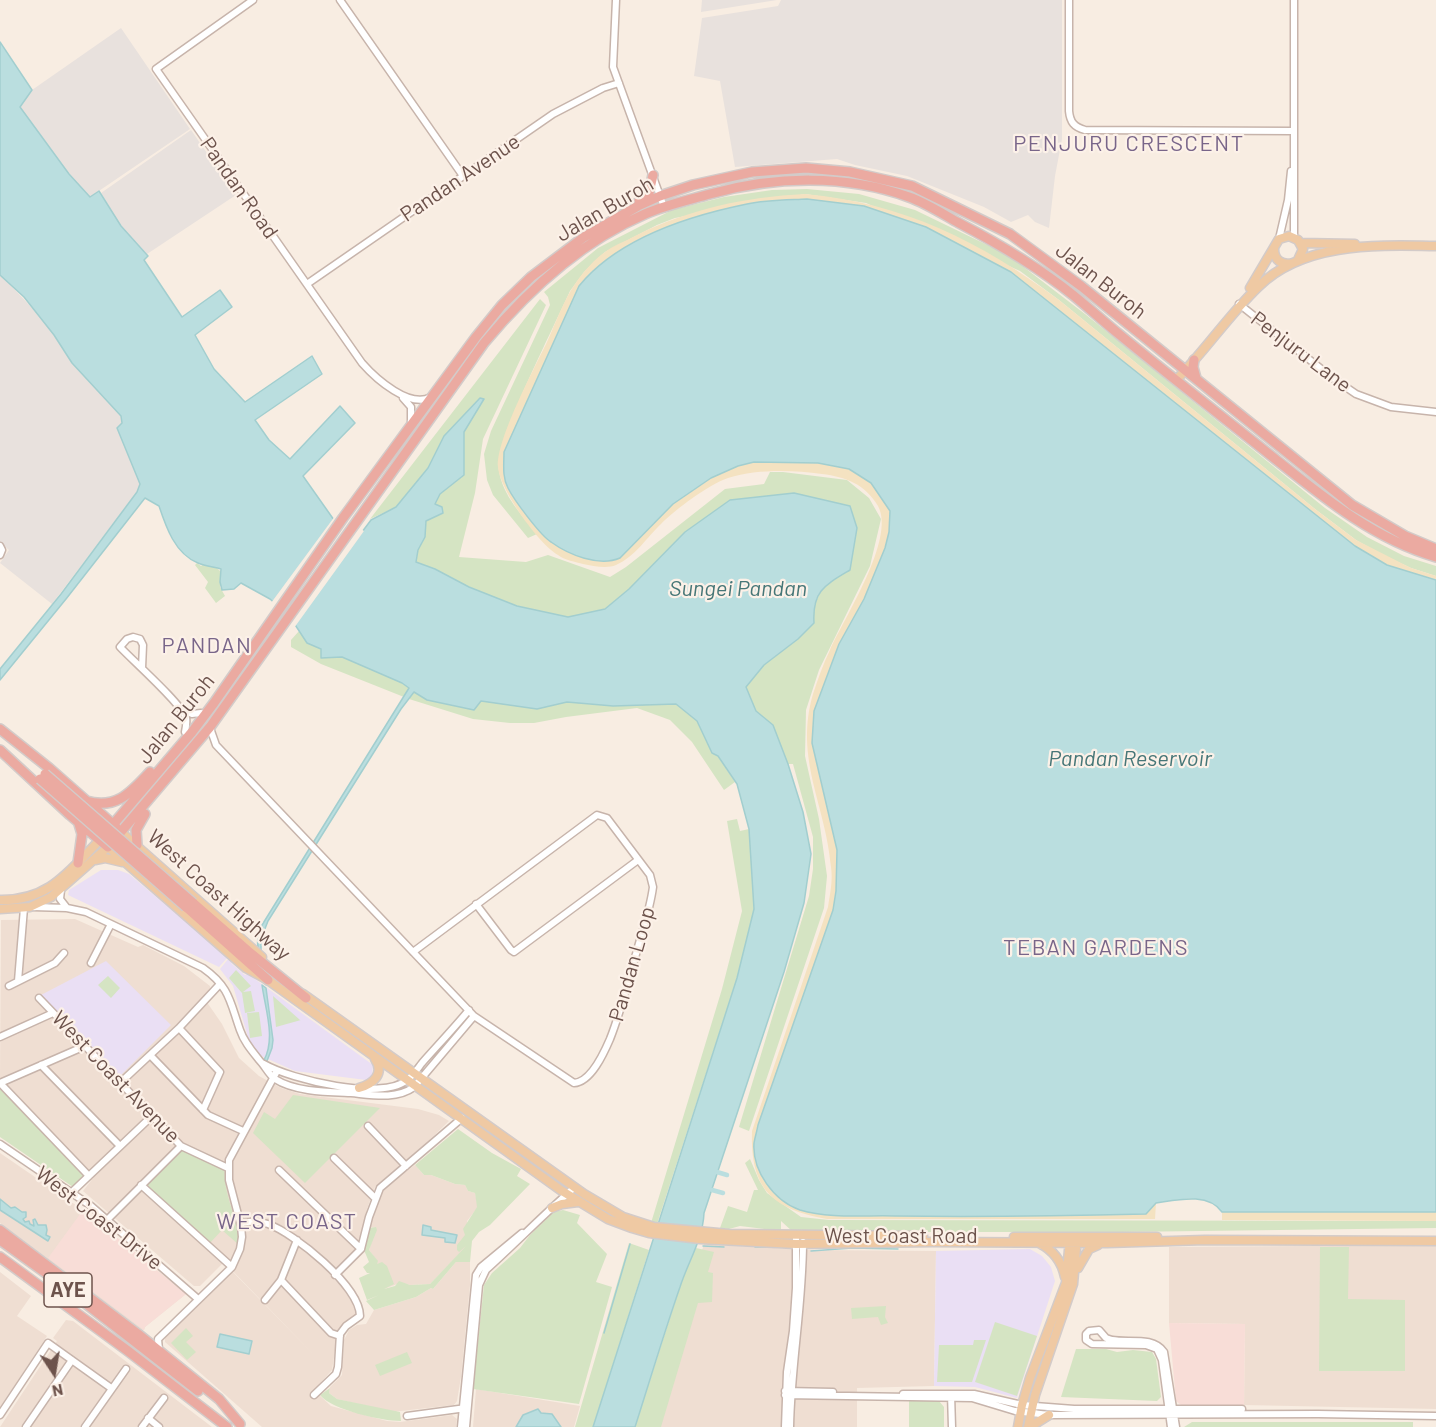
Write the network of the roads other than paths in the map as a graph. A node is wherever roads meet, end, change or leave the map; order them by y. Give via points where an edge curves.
1 (254, 0) edge
2 (340, 0) edge
3 (616, 0) edge
4 (1070, 0) edge
5 (1294, 0) edge
6 (619, 83) junction
7 (1293, 130) junction
8 (1293, 164) junction
9 (652, 175) junction
10 (463, 176) junction
11 (660, 196) junction
12 (664, 207) junction
13 (632, 210) junction
14 (618, 217) junction
15 (627, 223) junction
16 (1298, 240) junction
17 (1278, 241) junction
18 (1383, 246) junction
19 (1436, 246) edge
20 (1297, 262) junction
21 (307, 284) junction
22 (1239, 305) junction
23 (1194, 360) junction
24 (1175, 361) junction
25 (1186, 370) junction
26 (1196, 379) junction
27 (1176, 380) junction
28 (401, 395) junction
29 (434, 395) junction
30 (1436, 412) edge
31 (408, 432) junction
32 (1388, 527) junction
33 (1385, 537) junction
34 (1436, 543) edge
35 (0, 546) edge
36 (1436, 549) edge
37 (0, 555) edge
38 (1436, 557) edge
39 (1436, 563) edge
40 (142, 668) junction
41 (214, 704) junction
42 (182, 710) junction
43 (201, 713) junction
44 (210, 727) junction
45 (0, 729) edge
46 (185, 732) junction
47 (0, 736) edge
48 (0, 745) edge
49 (194, 745) junction
50 (216, 745) junction
51 (0, 750) edge
52 (42, 777) junction
53 (168, 777) junction
54 (86, 801) junction
55 (78, 823) junction
56 (113, 824) junction
57 (122, 833) junction
58 (100, 840) junction
59 (137, 845) junction
60 (108, 847) junction
61 (94, 860) junction
62 (639, 860) junction
63 (78, 863) junction
64 (128, 866) junction
65 (62, 889) junction
66 (0, 900) edge
67 (476, 904) junction
68 (189, 905) junction
69 (27, 908) junction
70 (67, 908) junction
71 (0, 909) edge
72 (111, 924) junction
73 (413, 952) junction
74 (63, 953) dead end
75 (91, 963) dead end
76 (268, 980) junction
77 (18, 981) junction
78 (220, 984) junction
79 (9, 986) dead end
80 (39, 998) dead end
81 (306, 998) junction
82 (53, 1013) junction
83 (472, 1013) junction
84 (179, 1028) junction
85 (0, 1037) edge
86 (85, 1046) junction
87 (369, 1053) junction
88 (150, 1055) junction
89 (41, 1065) junction
90 (275, 1075) junction
91 (413, 1080) junction
92 (121, 1082) junction
93 (0, 1083) edge
94 (359, 1088) junction
95 (203, 1110) junction
96 (152, 1116) junction
97 (462, 1118) junction
98 (368, 1126) dead end
99 (243, 1131) junction
100 (0, 1144) edge
101 (120, 1146) junction
102 (182, 1146) junction
103 (334, 1158) dead end
104 (406, 1166) junction
105 (228, 1168) junction
106 (279, 1170) dead end
107 (89, 1176) junction
108 (141, 1185) junction
109 (556, 1187) junction
110 (575, 1187) junction
111 (72, 1192) junction
112 (567, 1194) junction
113 (375, 1198) junction
114 (579, 1202) junction
115 (552, 1208) junction
116 (107, 1220) junction
117 (240, 1223) junction
118 (0, 1230) edge
119 (653, 1230) junction
120 (1436, 1236) edge
121 (1073, 1239) junction
122 (0, 1240) edge
123 (297, 1240) junction
124 (799, 1240) junction
125 (1436, 1241) edge
126 (1037, 1242) junction
127 (1107, 1243) junction
128 (361, 1249) junction
129 (0, 1257) edge
130 (0, 1263) edge
131 (232, 1265) junction
132 (12, 1266) junction
133 (335, 1275) junction
134 (1075, 1277) junction
135 (281, 1280) junction
136 (1066, 1283) junction
137 (197, 1298) junction
138 (265, 1300) dead end
139 (138, 1334) junction
140 (340, 1336) junction
141 (159, 1351) junction
142 (72, 1360) junction
143 (126, 1369) dead end
144 (792, 1379) junction
145 (111, 1388) junction
146 (788, 1393) junction
147 (802, 1393) junction
148 (314, 1395) dead end
149 (951, 1395) junction
150 (164, 1398) dead end
151 (466, 1408) junction
152 (790, 1408) junction
153 (1026, 1408) junction
154 (1171, 1412) junction
155 (1436, 1414) edge
156 (0, 1415) edge
157 (1049, 1415) junction
158 (407, 1416) dead end
159 (148, 1418) junction
160 (242, 1426) edge
161 (26, 1427) edge
162 (85, 1427) edge
163 (142, 1427) edge
164 (159, 1427) edge
165 (227, 1427) edge
166 (461, 1427) edge
167 (466, 1427) edge
168 (785, 1427) edge
169 (790, 1427) edge
170 (952, 1427) edge
171 (1018, 1427) edge
172 (1029, 1427) edge
173 (1171, 1427) edge
174 (1176, 1427) edge

1 - 21 street, Pandan Road via 156,69
2 - 10 street
3 - 6 street via 613,62
4 - 7 street via 1069,111 1078,128
5 - 7 street
6 - 9 street
6 - 10 street, Pandan Avenue via 554,114
7 - 8 street
8 - 16 street
8 - 17 street
9 - 11 street
9 - 13 highway via 649,194
10 - 21 street, Pandan Avenue
11 - 12 street
11 - 13 highway, Jalan Buroh
11 - 24 highway, Jalan Buroh via 725,177 806,168 850,172 912,186 1010,234
12 - 15 highway, Jalan Buroh
12 - 27 highway, Jalan Buroh via 731,188 805,180 848,182 910,197 1005,247 1073,295
13 - 14 highway, Jalan Buroh
14 - 15 highway
14 - 29 highway, Jalan Buroh via 531,277 502,305
15 - 44 highway, Jalan Buroh via 563,265 510,312 484,343
16 - 17 main road via 1289,236
16 - 18 main road
16 - 20 main road via 1302,254
17 - 20 main road via 1274,253 1280,262
17 - 22 main road
18 - 19 main road
18 - 20 main road via 1335,250
20 - 22 main road via 1259,285
21 - 28 street, Pandan Road via 362,363
22 - 23 main road
22 - 24 main road via 1192,358
22 - 30 street, Penjuru Lane via 1356,394 1391,407
23 - 25 main road
23 - 26 highway
24 - 25 highway, Jalan Buroh
25 - 26 highway, Jalan Buroh
25 - 27 main road
26 - 32 highway, Jalan Buroh via 1352,505
27 - 33 highway, Jalan Buroh via 1347,514
28 - 29 street via 419,401
28 - 31 street via 410,404 412,419
29 - 31 highway, Jalan Buroh
31 - 41 highway, Jalan Buroh
32 - 34 highway
32 - 36 highway, Jalan Buroh
33 - 38 highway, Jalan Buroh
33 - 39 highway via 1415,556
35 - 37 street
40 - 40 street via 120,648 133,636 143,645
40 - 42 street
41 - 43 highway via 210,703
41 - 56 highway, Jalan Buroh
42 - 43 street
42 - 46 street via 187,721
43 - 46 highway
44 - 49 highway, Jalan Buroh
44 - 50 street, Pandan Loop
45 - 54 highway, West Coast Highway
46 - 54 highway via 127,794 109,804
47 - 52 highway
48 - 52 highway
49 - 50 street via 203,741
49 - 53 highway, Jalan Buroh
50 - 73 street, Pandan Loop
51 - 55 highway, West Coast Highway
52 - 68 highway, bridge
53 - 57 highway, Jalan Buroh
53 - 59 highway via 139,822
54 - 56 highway, West Coast Highway
55 - 58 highway, West Coast Highway
55 - 63 highway via 82,834
56 - 57 highway, West Coast Highway
56 - 58 highway, Jalan Buroh
57 - 59 main road, West Coast Highway
57 - 60 highway, Jalan Buroh
58 - 60 highway, West Coast Highway
58 - 63 main road
59 - 81 main road, West Coast Highway
60 - 61 main road
60 - 64 main road, West Coast Highway
61 - 64 main road via 109,858
61 - 65 main road
62 - 67 street, Pandan Loop via 608,818 597,815
62 - 67 street via 514,952
62 - 83 street, Pandan Loop via 650,875 652,897 610,1040 586,1078 577,1084 568,1081
63 - 66 main road via 39,895
64 - 76 main road, West Coast Highway via 246,968
65 - 69 main road
65 - 70 street via 60,899
67 - 73 street, Pandan Loop
68 - 76 highway
68 - 81 highway
69 - 70 street
69 - 71 main road
69 - 77 street
70 - 72 street
72 - 75 street
72 - 78 street via 203,968
73 - 83 street, Pandan Loop
74 - 77 street via 56,963
76 - 87 main road, West Coast Highway
77 - 79 street
78 - 84 street
78 - 90 street via 231,998 250,1050
80 - 82 street, West Coast Avenue
81 - 91 main road, West Coast Highway
82 - 85 street
82 - 86 street, West Coast Avenue
83 - 91 street
84 - 88 street
84 - 95 street via 220,1072
86 - 89 street
86 - 92 street, West Coast Avenue
87 - 91 main road, West Coast Highway
87 - 94 main road via 379,1066 377,1078
88 - 92 street
88 - 95 street
89 - 93 street
89 - 101 street
90 - 91 street via 312,1089 384,1095 402,1093
90 - 94 street
90 - 99 street
91 - 94 street via 387,1089
91 - 97 main road, West Coast Road
91 - 110 main road, West Coast Road
92 - 96 street, West Coast Avenue
93 - 107 street
95 - 99 street
96 - 101 street
96 - 102 street, West Coast Avenue
97 - 104 street
97 - 109 main road, West Coast Road
98 - 104 street
99 - 105 street
100 - 111 street, West Coast Drive
101 - 107 street
102 - 105 street, West Coast Avenue
102 - 108 street
103 - 113 street
104 - 113 street via 380,1188
105 - 117 street
106 - 128 street
107 - 111 street
108 - 116 street
108 - 131 street
109 - 112 main road, West Coast Road
109 - 115 main road
110 - 112 street
110 - 119 main road, West Coast Road via 623,1217
111 - 116 street, West Coast Drive
112 - 114 main road, West Coast Road
112 - 115 street
113 - 128 street
114 - 115 main road
114 - 119 main road, West Coast Road via 608,1219 632,1228
115 - 151 street via 486,1270 479,1285
116 - 137 street, West Coast Drive
117 - 123 street via 268,1224
117 - 131 street via 242,1241
118 - 139 highway
119 - 124 main road, West Coast Road
120 - 121 main road, West Coast Road
121 - 124 main road, West Coast Road
121 - 126 main road, West Coast Road
121 - 127 main road, West Coast Road
121 - 134 main road
121 - 136 main road
122 - 160 highway, AYE
123 - 133 street
123 - 135 street
124 - 126 main road, West Coast Road
124 - 144 street via 801,1305
124 - 146 street
125 - 127 main road, West Coast Road
126 - 136 main road via 1057,1258
127 - 134 main road via 1089,1249
128 - 133 street
129 - 132 highway, AYE
130 - 132 highway
131 - 137 street
132 - 165 highway, AYE
133 - 140 street via 352,1292 360,1313
134 - 153 main road via 1060,1326
135 - 138 street
135 - 140 street via 331,1333
136 - 153 main road via 1034,1366
137 - 139 street via 157,1335
137 - 141 street via 158,1339
139 - 141 highway
140 - 148 street via 337,1371
141 - 160 highway via 219,1399
142 - 145 street
142 - 156 street via 48,1343
142 - 161 street
143 - 145 street
144 - 146 street
144 - 147 street
145 - 162 street
146 - 147 street
146 - 152 street
146 - 168 street
147 - 149 street
147 - 152 street
149 - 153 street
149 - 170 street
150 - 159 street
151 - 158 street
151 - 166 street
151 - 167 street
152 - 169 street
153 - 154 street
153 - 157 street
153 - 171 main road
153 - 172 main road
154 - 154 street via 1162,1360 1156,1349 1146,1345 1092,1344 1086,1340 1086,1334 1099,1330 1112,1340 1156,1344 1164,1352
154 - 155 street
154 - 157 street
154 - 173 street
154 - 174 street
157 - 172 main road
159 - 163 street
159 - 164 street

